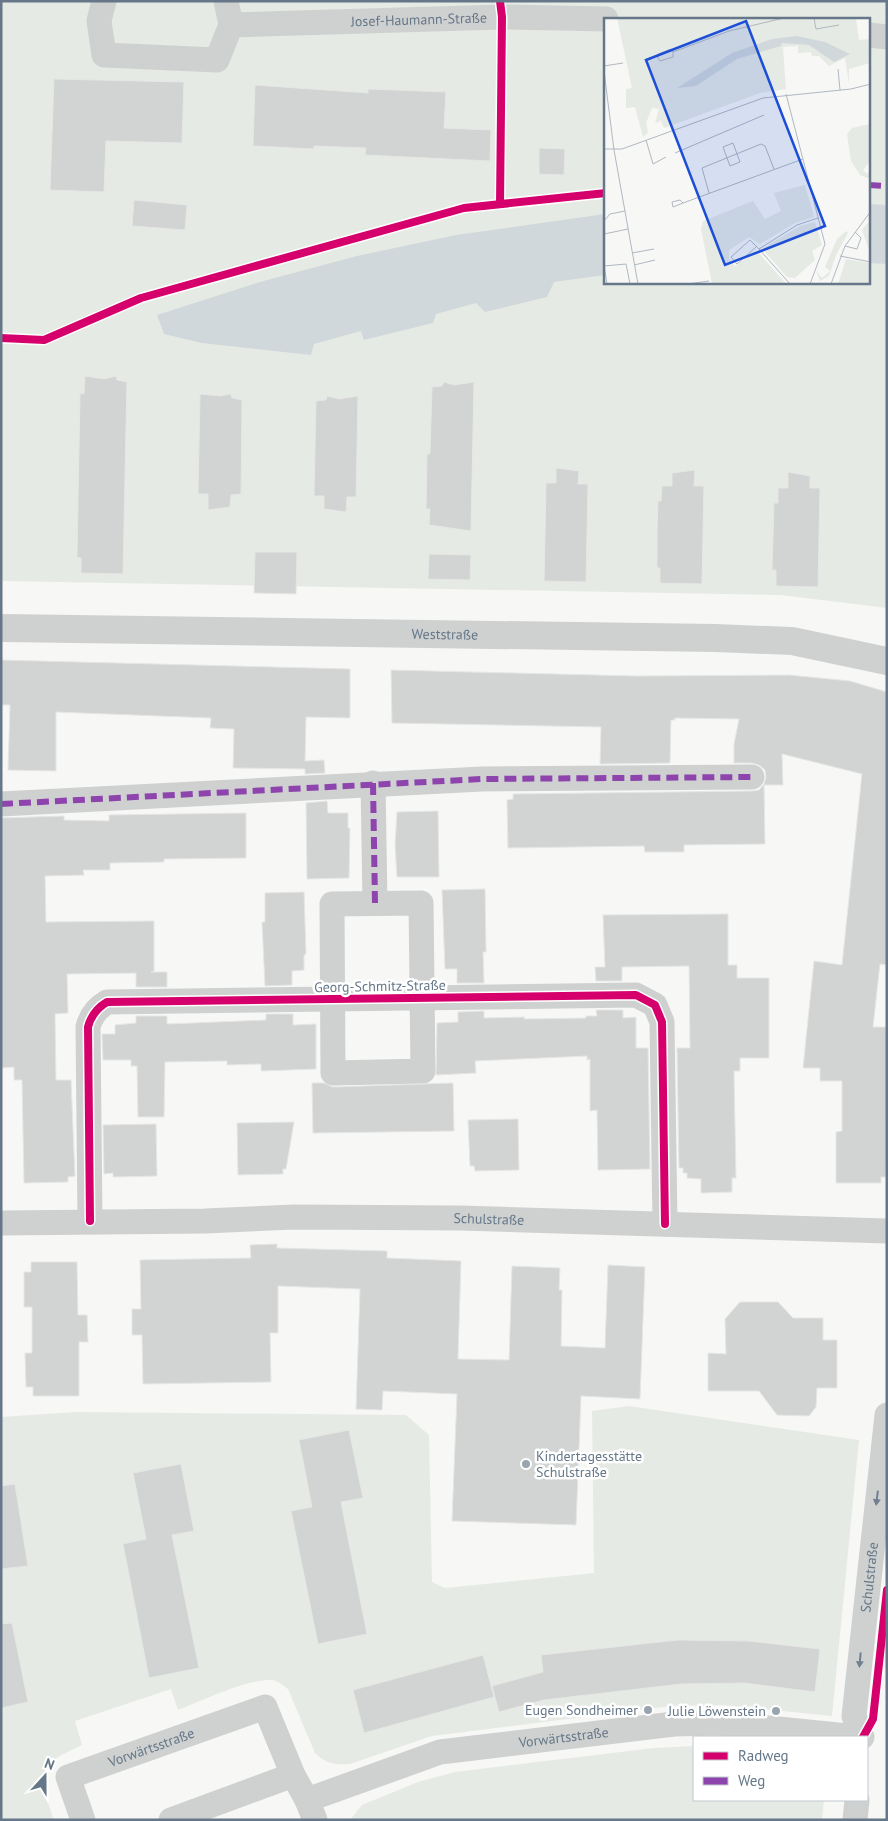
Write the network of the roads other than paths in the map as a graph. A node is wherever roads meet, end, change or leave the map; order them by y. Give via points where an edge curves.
1 (104, 1) edge
2 (229, 13) edge
3 (604, 19) edge
4 (870, 36) edge
5 (887, 37) edge
6 (1, 628) edge
7 (887, 662) edge
8 (752, 778) dead end
9 (373, 783) junction
10 (1, 804) edge
11 (374, 903) junction
12 (422, 998) junction
13 (332, 999) junction
14 (90, 1220) junction
15 (1, 1223) edge
16 (665, 1224) junction
17 (887, 1231) edge
18 (887, 1415) edge
19 (848, 1736) edge
20 (862, 1736) edge
21 (293, 1775) junction
22 (857, 1801) edge
23 (311, 1810) edge
24 (83, 1820) edge
25 (171, 1820) edge
26 (855, 1820) edge

1 - 2 street, Josef-Haumann-Straße via 99,21 104,55 217,60
2 - 3 street, Josef-Haumann-Straße
4 - 5 street
6 - 7 street, Weststraße via 715,638 792,641
8 - 9 street via 482,779
9 - 10 street
9 - 11 street
11 - 12 street, Georg-Schmitz-Straße via 421,903
11 - 13 street, Georg-Schmitz-Straße via 332,904
12 - 13 street, Georg-Schmitz-Straße
12 - 13 street, Georg-Schmitz-Straße via 423,1071 333,1073
12 - 16 street, Georg-Schmitz-Straße via 636,995 655,1005 662,1022
13 - 14 street, Georg-Schmitz-Straße via 115,1002 100,1006 88,1027
14 - 15 street
14 - 16 street, Schulstraße via 460,1218
16 - 17 street, Schulstraße
18 -> 20 street, Schulstraße via 854,1716
19 - 23 street, Vorwärtsstraße via 718,1723 665,1726 440,1752
21 - 23 street, Vorwärtsstraße
21 - 24 street, Vorwärtsstraße via 265,1707 68,1777
21 - 25 street
22 - 26 street

